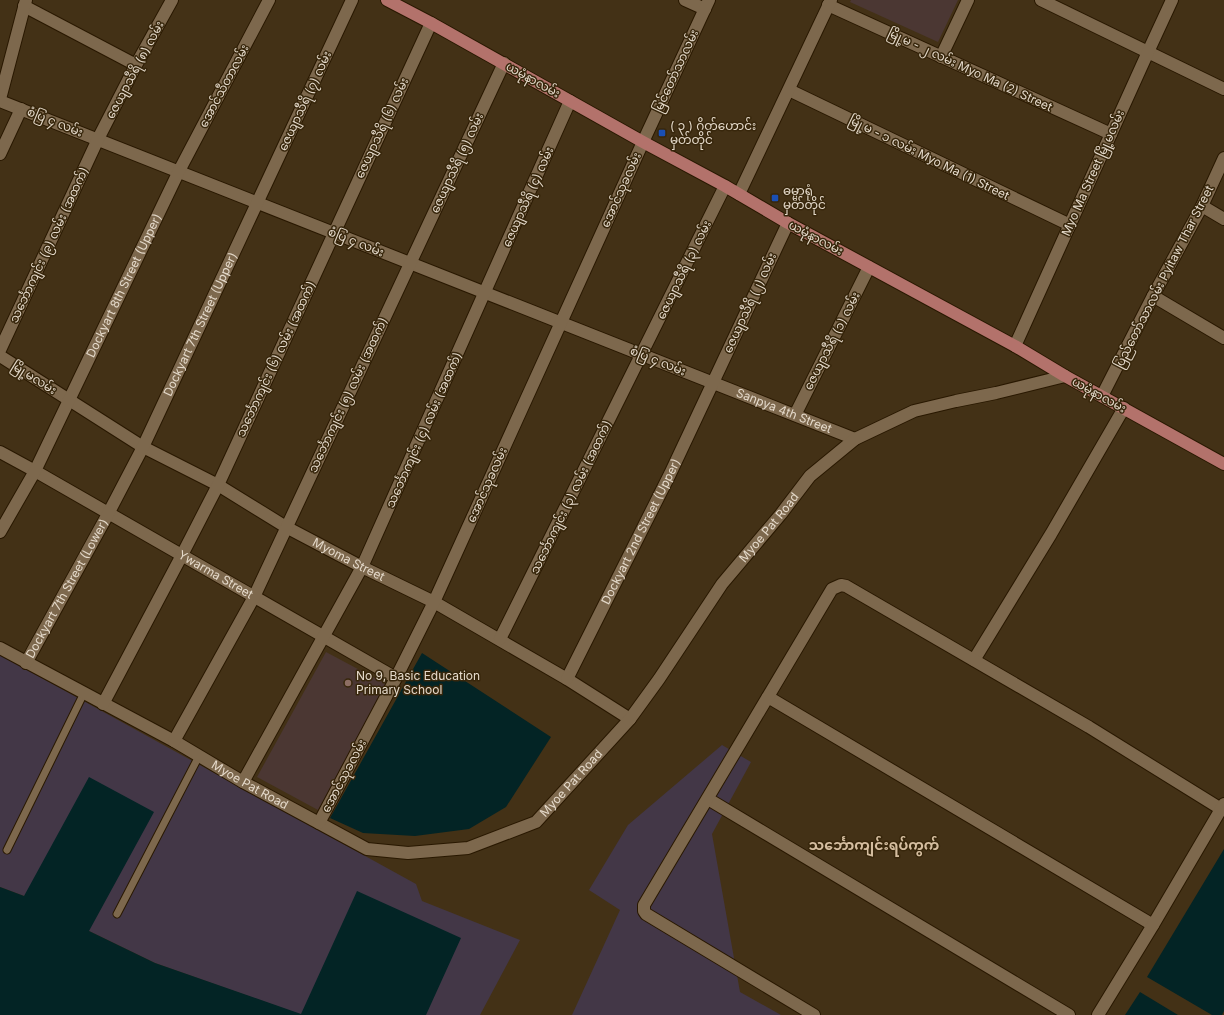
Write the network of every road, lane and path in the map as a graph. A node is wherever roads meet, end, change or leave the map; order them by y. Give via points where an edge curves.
1 (172, 0) edge
2 (269, 0) edge
3 (352, 0) edge
4 (387, 0) edge
5 (685, 0) edge
6 (968, 0) edge
7 (1041, 0) edge
8 (1172, 0) edge
9 (830, 2) edge
10 (25, 3) edge
11 (707, 4) edge
12 (431, 23) junction
13 (1148, 52) junction
14 (941, 57) junction
15 (504, 63) junction
16 (136, 65) junction
17 (1224, 89) edge
18 (789, 90) junction
19 (0, 100) edge
20 (570, 101) junction
21 (20, 109) junction
22 (1111, 134) junction
23 (98, 140) junction
24 (643, 142) junction
25 (0, 154) edge
26 (1224, 158) edge
27 (179, 171) junction
28 (725, 186) junction
29 (739, 194) junction
30 (258, 203) junction
31 (1202, 206) junction
32 (1224, 219) edge
33 (788, 224) junction
34 (1070, 225) junction
35 (334, 233) junction
36 (410, 263) junction
37 (869, 267) junction
38 (485, 292) junction
39 (1153, 296) junction
40 (561, 322) junction
41 (1224, 338) edge
42 (1015, 346) junction
43 (0, 350) edge
44 (642, 354) junction
45 (0, 356) edge
46 (1065, 376) junction
47 (713, 382) junction
48 (1102, 396) junction
49 (69, 400) junction
50 (1124, 408) junction
51 (795, 415) junction
52 (855, 439) junction
53 (143, 447) junction
54 (0, 452) edge
55 (1224, 464) edge
56 (35, 471) junction
57 (218, 485) junction
58 (108, 514) junction
59 (286, 526) junction
60 (0, 532) edge
61 (182, 556) junction
62 (362, 567) junction
63 (254, 597) junction
64 (434, 602) junction
65 (324, 636) junction
66 (500, 639) junction
67 (0, 648) edge
68 (974, 660) junction
69 (26, 663) junction
70 (396, 678) junction
71 (567, 679) junction
72 (84, 694) junction
73 (768, 697) junction
74 (103, 704) junction
75 (630, 719) junction
76 (174, 741) junction
77 (200, 756) junction
78 (243, 782) junction
79 (708, 799) junction
80 (1222, 806) edge
81 (319, 823) junction
82 (7, 850) dead end
83 (117, 914) dead end
84 (1153, 925) junction
85 (814, 1015) edge
86 (1069, 1015) edge
87 (1098, 1015) edge

1 - 16 street, ဇေယျာသီရိ (၈) လမ်း
2 - 27 street, အောင်သီတာလမ်း
3 - 30 street, ဇေယျာသီရိ (၇) လမ်း
4 - 12 main road, ယမုံနာလမ်း
5 - 11 street
6 - 14 street
7 - 13 street
8 - 13 street, Myo Ma Street မြို့မလမ်း
9 - 14 street, မြို့မ - ၂ လမ်း Myo Ma (2) Street
9 - 18 street
10 - 16 street
10 - 19 street
11 - 24 street, မြင်တော်သာလမ်း
12 - 15 main road, ယမုံနာလမ်း
12 - 35 street, ဇေယျာသီရိ (၆) လမ်း
13 - 17 street
13 - 22 street, Myo Ma Street မြို့မလမ်း
14 - 22 street, မြို့မ - ၂ လမ်း Myo Ma (2) Street
15 - 20 main road, ယမုံနာလမ်း
15 - 36 street, ဇေယျာသီရိ (၅) လမ်း
16 - 23 street, ဇေယျာသီရိ (၈) လမ်း
18 - 29 street
18 - 34 street, မြို့မ - ၁ လမ်း Myo Ma (1) Street
19 - 21 street, စံပြ ၄ လမ်း
20 - 24 main road, ယမုံနာလမ်း
20 - 38 street, ဇေယျာသီရိ (၄) လမ်း
21 - 23 street, စံပြ ၄ လမ်း
21 - 25 street
22 - 34 street, Myo Ma Street မြို့မလမ်း
23 - 27 street, စံပြ ၄ လမ်း
23 - 43 street, သင်္ဘောကျင်း (၉) လမ်း (အထက်)
24 - 28 main road, ယမုံနာလမ်း
24 - 40 street, အောင်သုခလမ်း
26 - 31 street, ပြည်တော်သာလမ်း Pyitaw Thar Street
27 - 30 street, စံပြ ၄ လမ်း
27 - 49 street, Dockyart 8th Street (Upper)
28 - 29 main road, ယမုံနာလမ်း
28 - 44 street, ဇေယျာသီရိ (၃) လမ်း
29 - 33 main road, ယမုံနာလမ်း
30 - 35 street, စံပြ ၄ လမ်း
30 - 53 street, Dockyart 7th Street (Upper)
31 - 32 street
31 - 39 street, ပြည်တော်သာလမ်း Pyitaw Thar Street
33 - 37 main road, ယမုံနာလမ်း
33 - 47 street, ဇေယျာသီရိ (၂) လမ်း
34 - 42 street, Myo Ma Street မြို့မလမ်း
35 - 36 street, စံပြ ၄ လမ်း
35 - 57 street, သင်္ဘောကျင်း (၆) လမ်း (အထက်)
36 - 38 street, စံပြ ၄ လမ်း
36 - 59 street, သင်္ဘောကျင်း (၅) လမ်း (အထက်)
37 - 42 main road, ယမုံနာလမ်း
37 - 51 street, ဇေယျာသီရိ (၁) လမ်း
38 - 40 street, စံပြ ၄ လမ်း
38 - 62 street, သင်္ဘောကျင်း (၄) လမ်း (အထက်)
39 - 41 street
39 - 48 street, ပြည်တော်သာလမ်း Pyitaw Thar Street
40 - 44 street, စံပြ ၄ လမ်း
40 - 64 street, အောင်သုခလမ်း
42 - 46 main road, ယမုံနာလမ်း
44 - 47 street, စံပြ ၄ လမ်း
44 - 66 street, သင်္ဘောကျင်း (၃) လမ်း (အထက်)
45 - 49 street, မြို့မလမ်း
46 - 48 main road, ယမုံနာလမ်း
46 - 52 street, Myoe Pat Road via 914,411
47 - 51 street, Sanpya 4th Street
47 - 71 street, Dockyart 2nd Street (Upper)
48 - 50 main road, ယမုံနာလမ်း
49 - 53 street, Myoma Street
49 - 56 street, Dockyart 8th Street (Upper)
50 - 55 main road, ယမုံနာလမ်း
50 - 68 street
51 - 52 street, Sanpya 4th Street
52 - 75 street, Myoe Pat Road via 810,476 722,584
53 - 57 street, Myoma Street
53 - 58 street, Dockyart 7th Street (Upper)
54 - 56 street, Ywarma Street
56 - 58 street, Ywarma Street
56 - 60 street, Dockyart 8th Street (Upper)
57 - 59 street, Myoma Street
57 - 61 street, သင်္ဘောကျင်း (၆) လမ်း (အထက်)
58 - 61 street, Ywarma Street
58 - 69 street, Dockyart 7th Street (Lower)
59 - 62 street, Myoma Street
59 - 63 street, သင်္ဘောကျင်း (၅) လမ်း (အထက်)
61 - 63 street, Ywarma Street
61 - 74 street, သင်္ဘောကျင်း (၆) လမ်း (အထက်)
62 - 64 street, Myoma Street
62 - 65 street, သင်္ဘောကျင်း (၄) လမ်း (အထက်)
63 - 65 street, Ywarma Street
63 - 76 street, သင်္ဘောကျင်း (၅) လမ်း (အထက်)
64 - 66 street, Myoma Street
64 - 70 street, အောင်သုခလမ်း
65 - 70 street, Ywarma Street
65 - 78 street, သင်္ဘောကျင်း (၄) လမ်း (အထက်)
66 - 71 street, Myoma Street
67 - 69 street, Myoe Pat Road
68 - 73 street via 841,585 832,589
68 - 80 street
69 - 72 street, Myoe Pat Road
70 - 81 street, အောင်သုခလမ်း
71 - 75 street, Myoma Street
72 - 74 street, Myoe Pat Road
72 - 82 lane
73 - 79 street
73 - 84 street
74 - 76 street, Myoe Pat Road
75 - 81 street, Myoe Pat Road via 536,822 468,848 408,853 367,849
76 - 77 street, Myoe Pat Road
77 - 78 street, Myoe Pat Road
77 - 83 lane
78 - 81 street, Myoe Pat Road
79 - 85 street via 644,906 644,912
79 - 86 street
80 - 84 street
84 - 87 street

